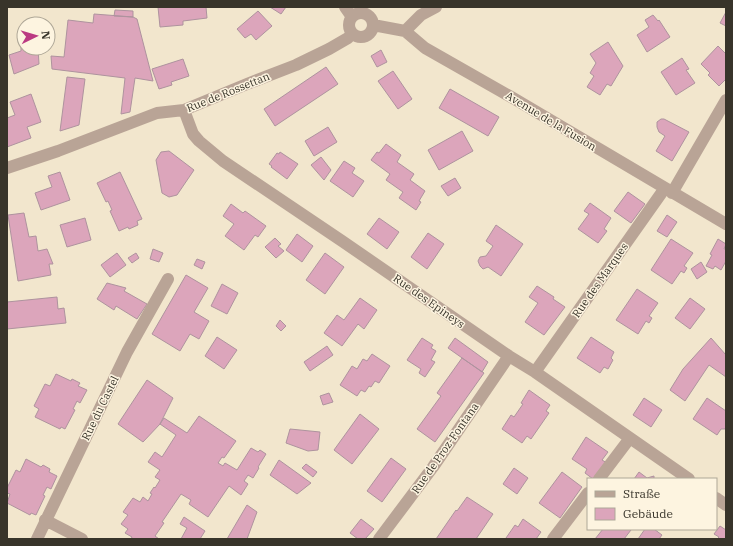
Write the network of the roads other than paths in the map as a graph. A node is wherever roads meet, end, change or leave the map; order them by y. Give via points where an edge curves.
1 (345, 7) edge
2 (436, 7) edge
3 (352, 17) junction
4 (373, 25) junction
5 (405, 32) junction
6 (352, 33) junction
7 (726, 100) edge
8 (184, 110) junction
9 (7, 168) edge
10 (668, 190) junction
11 (726, 224) edge
12 (168, 279) dead end
13 (509, 356) junction
14 (535, 372) junction
15 (630, 438) junction
16 (600, 478) edge
17 (688, 478) edge
18 (587, 494) edge
19 (717, 499) edge
20 (726, 505) edge
21 (45, 520) junction
22 (37, 539) edge
23 (82, 539) edge
24 (379, 539) edge
25 (553, 539) edge

1 - 3 street
2 - 5 street via 421,15
3 - 4 street, Avenue de la Fusion via 358,13 364,14 372,19
3 - 6 street via 349,26
4 - 5 street, Avenue de la Fusion
4 - 6 street via 371,32 365,36
5 - 10 street, Avenue de la Fusion via 425,48
6 - 8 street, Rue de Rossettan via 329,49 296,65
7 - 10 street, Rue des Marques
8 - 9 street, Rue de Rossettan via 157,113
8 - 13 street, Rue des Epineys via 193,134 222,161
10 - 11 street, Avenue de la Fusion
10 - 14 street, Rue des Marques
12 - 21 street, Rue du Castel via 127,352
13 - 14 street, Rue des Epineys
13 - 24 street, Rue de Proz-Fontana via 433,467
14 - 15 street, Rue des Epineys
15 - 16 street
15 - 17 street, Rue des Epineys
18 - 25 street
19 - 20 street
21 - 22 street, Rue du Castel
21 - 23 street

